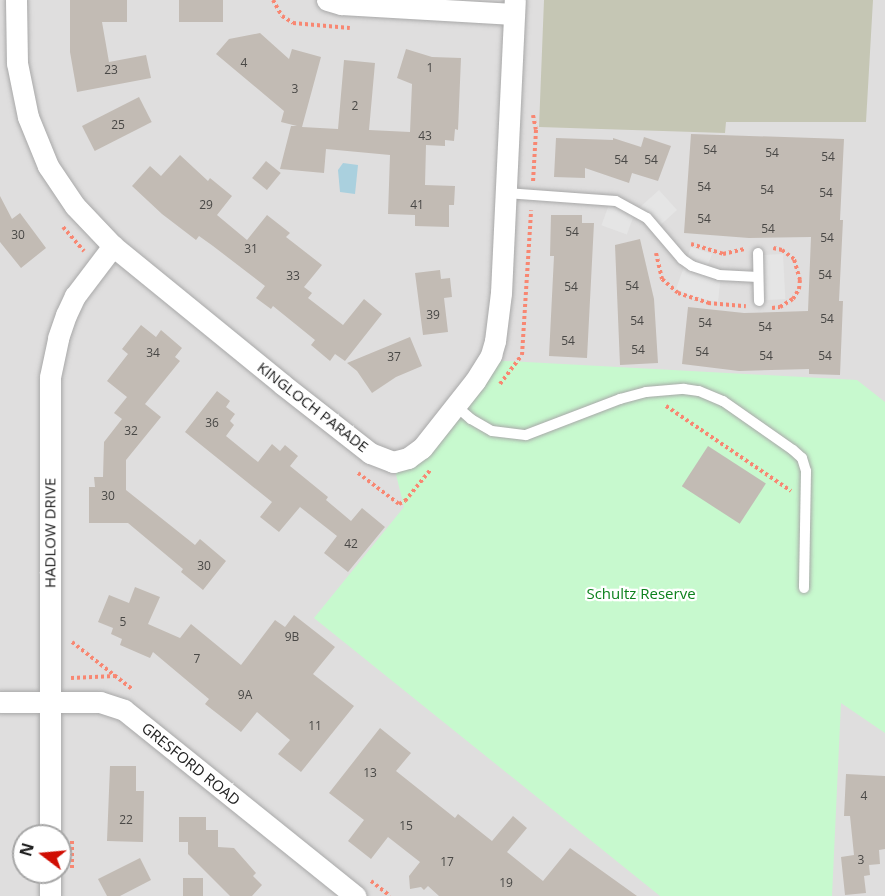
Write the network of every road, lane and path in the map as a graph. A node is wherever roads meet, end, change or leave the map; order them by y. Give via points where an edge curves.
1 (16, 0) edge
2 (327, 0) edge
3 (515, 7) edge
4 (532, 113) dead end
5 (533, 183) dead end
6 (506, 193) junction
7 (531, 206) dead end
8 (113, 246) junction
9 (758, 253) dead end
10 (758, 277) junction
11 (759, 301) dead end
12 (499, 385) dead end
13 (646, 392) junction
14 (456, 406) junction
15 (435, 465) dead end
16 (358, 472) dead end
17 (805, 501) junction
18 (804, 588) dead end
19 (71, 641) dead end
20 (71, 650) dead end
21 (71, 669) dead end
22 (116, 676) dead end
23 (0, 702) edge
24 (50, 702) junction
25 (50, 824) edge
26 (355, 896) edge

1 - 8 street, KINGLOCH PARADE via 17,63 33,134 65,194
2 - 3 street via 341,4
3 - 6 street, KINGLOCH PARADE
4 - 5 path via 536,130
6 - 10 lane via 616,201 637,210 692,266 719,275
6 - 14 street, KINGLOCH PARADE via 495,341 483,368
7 - 12 path via 522,355
8 - 14 street, KINGLOCH PARADE via 377,458 393,462 416,454
8 - 24 street, HADLOW DRIVE via 80,289 66,315 50,377
9 - 10 lane
10 - 11 lane
13 - 14 lane via 526,435 492,431
13 - 17 path
13 - 17 lane via 699,391 741,413 802,458 806,471
15 - 16 path via 399,504
17 - 18 lane
19 - 20 path
21 - 22 path via 71,678
23 - 24 street, GRESFORD ROAD
24 - 25 street, HADLOW DRIVE
24 - 26 street, GRESFORD ROAD via 100,702 124,710

